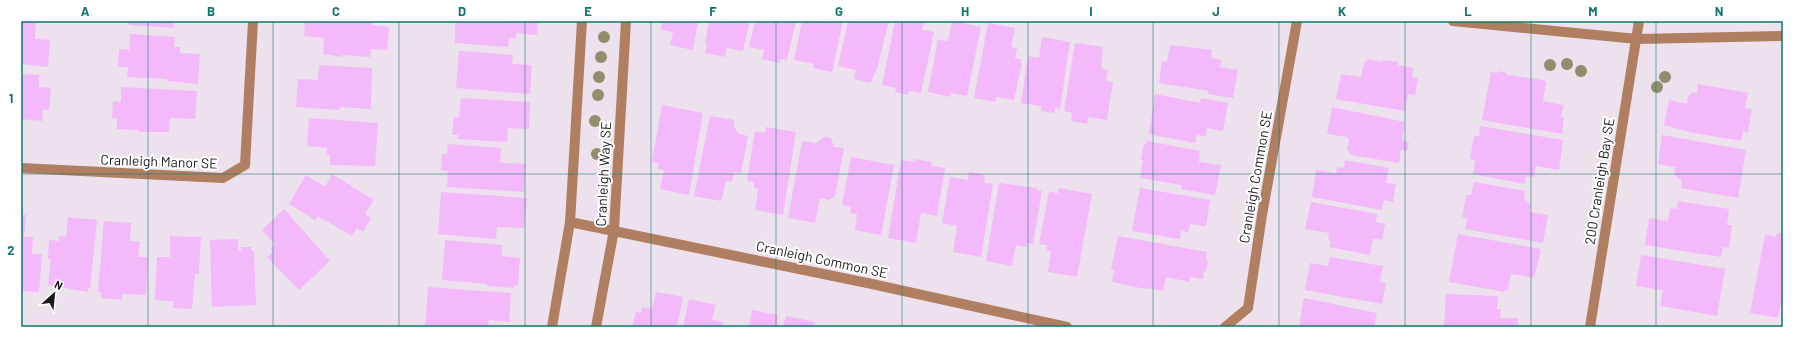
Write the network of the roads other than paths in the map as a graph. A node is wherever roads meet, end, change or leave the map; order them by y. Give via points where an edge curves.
1 (253, 21) edge
2 (582, 21) edge
3 (626, 21) edge
4 (1297, 21) edge
5 (1453, 21) edge
6 (1639, 21) edge
7 (1783, 36) edge
8 (1637, 39) junction
9 (21, 168) edge
10 (570, 222) junction
11 (614, 230) junction
12 (552, 327) edge
13 (596, 327) edge
14 (1068, 327) edge
15 (1225, 327) edge
16 (1590, 327) edge

1 - 9 street, Cranleigh Manor SE via 244,165 223,178
2 - 10 street
3 - 11 street, Cranleigh Way SE
4 - 15 street, Cranleigh Common SE via 1248,308
5 - 8 street
6 - 8 street, 200 Cranleigh Bay SE
7 - 8 street
8 - 16 street, 200 Cranleigh Bay SE
10 - 11 street, Cranleigh Common SE
10 - 12 street
11 - 13 street, Cranleigh Way SE
11 - 14 street, Cranleigh Common SE

